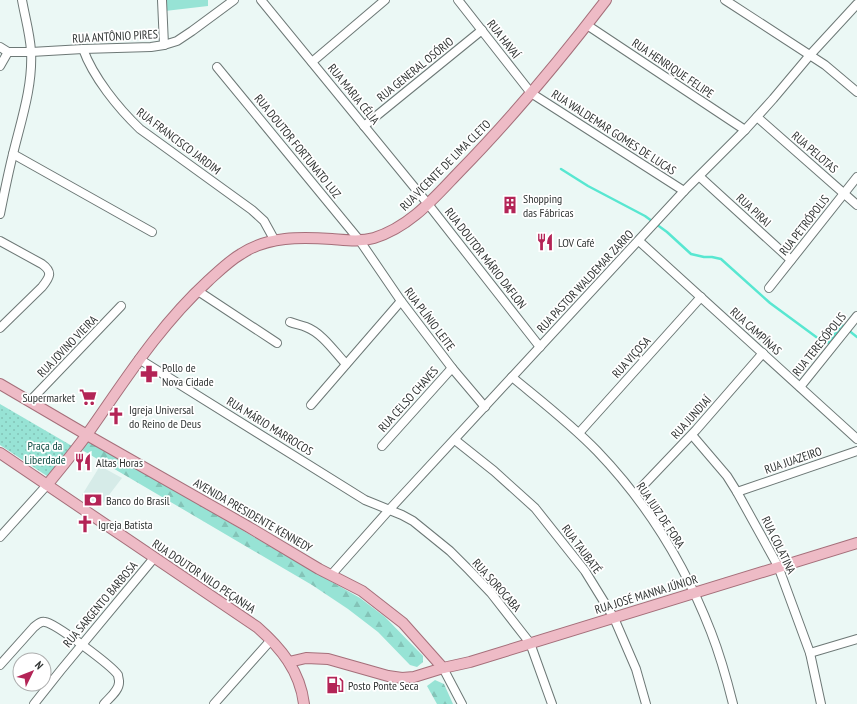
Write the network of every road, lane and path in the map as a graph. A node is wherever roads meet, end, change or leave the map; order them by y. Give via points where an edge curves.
1 (22, 0) edge
2 (162, 0) edge
3 (234, 0) edge
4 (261, 0) edge
5 (386, 0) edge
6 (458, 0) edge
7 (606, 0) edge
8 (725, 0) edge
9 (857, 4) edge
10 (587, 25) junction
11 (482, 30) junction
12 (164, 45) junction
13 (0, 47) edge
14 (83, 49) junction
15 (8, 52) junction
16 (31, 52) junction
17 (810, 55) junction
18 (312, 62) junction
19 (0, 66) edge
20 (216, 67) dead end
21 (857, 92) edge
22 (531, 93) junction
23 (757, 117) junction
24 (364, 126) junction
25 (745, 130) junction
26 (13, 154) junction
27 (700, 176) junction
28 (857, 177) edge
29 (684, 191) junction
30 (844, 194) junction
31 (428, 204) junction
32 (857, 205) edge
33 (0, 214) edge
34 (152, 232) dead end
35 (275, 241) junction
36 (360, 241) junction
37 (639, 241) junction
38 (0, 242) edge
39 (791, 260) junction
40 (769, 288) dead end
41 (198, 291) junction
42 (701, 297) junction
43 (401, 301) junction
44 (121, 306) dead end
45 (857, 316) edge
46 (290, 322) dead end
47 (0, 328) edge
48 (277, 343) dead end
49 (540, 347) junction
50 (763, 353) junction
51 (140, 359) junction
52 (346, 364) junction
53 (452, 368) junction
54 (512, 377) junction
55 (0, 384) edge
56 (800, 387) junction
57 (30, 401) junction
58 (311, 405) dead end
59 (485, 407) junction
60 (579, 433) junction
61 (86, 435) junction
62 (692, 435) junction
63 (857, 439) edge
64 (455, 440) junction
65 (382, 446) dead end
66 (857, 451) edge
67 (0, 453) edge
68 (47, 486) junction
69 (737, 492) junction
70 (635, 494) junction
71 (389, 510) junction
72 (0, 537) edge
73 (857, 543) edge
74 (154, 558) junction
75 (778, 566) junction
76 (332, 574) junction
77 (695, 593) junction
78 (614, 618) junction
79 (857, 639) edge
80 (271, 640) junction
81 (530, 643) junction
82 (82, 645) junction
83 (810, 653) junction
84 (289, 662) junction
85 (0, 665) edge
86 (443, 668) junction
87 (34, 704) edge
88 (104, 704) edge
89 (214, 704) edge
90 (304, 704) edge
91 (462, 704) edge
92 (552, 704) edge
93 (646, 704) edge
94 (733, 704) edge
95 (821, 704) edge

1 - 16 street
2 - 12 street
3 - 12 street, RUA ANTÔNIO PIRES via 177,41
4 - 18 street, RUA MARIA CÉLIA
5 - 18 street
6 - 11 street, RUA HAVAÍ
7 - 10 main road, RUA VICENTE DE LIMA CLETO
8 - 17 street
9 - 17 street, RUA PASTOR WALDEMAR ZARRO
10 - 22 main road, RUA VICENTE DE LIMA CLETO
10 - 25 street, RUA HENRIQUE FELIPE
11 - 22 street, RUA HAVAÍ
11 - 24 street, RUA GENERAL OSÓRIO
12 - 14 street, RUA ANTÔNIO PIRES
13 - 15 street
14 - 16 street, RUA ANTÔNIO PIRES
14 - 35 street, RUA FRANCISCO JARDIM via 93,70 127,117 252,210 264,221
15 - 16 street, RUA ANTÔNIO PIRES
15 - 19 street
16 - 26 street via 29,83
17 - 21 street
17 - 23 street, RUA PASTOR WALDEMAR ZARRO
18 - 24 street, RUA MARIA CÉLIA
20 - 36 street, RUA DOUTOR FORTUNATO LUZ
22 - 29 street, RUA WALDEMAR GOMES DE LUCAS
22 - 31 main road, RUA VICENTE DE LIMA CLETO
23 - 25 street, RUA PASTOR WALDEMAR ZARRO
23 - 30 street, RUA PELOTAS
24 - 31 street, RUA MARIA CÉLIA
25 - 27 street, RUA PASTOR WALDEMAR ZARRO
26 - 33 street
26 - 34 street
27 - 29 street, RUA PASTOR WALDEMAR ZARRO
27 - 39 street, RUA PIRAI
28 - 30 street, RUA PETRÓPOLIS
29 - 37 street, RUA PASTOR WALDEMAR ZARRO
30 - 32 street, RUA PELOTAS
30 - 39 street, RUA PETRÓPOLIS
31 - 36 main road, RUA VICENTE DE LIMA CLETO via 400,226 374,238
31 - 49 street, RUA DOUTOR MÁRIO DAFLON
35 - 36 main road, RUA VICENTE DE LIMA CLETO via 288,238
35 - 41 main road, RUA VICENTE DE LIMA CLETO via 243,252
36 - 43 street, RUA PLÍNIO LEITE
37 - 42 street, RUA CAMPÍNAS
37 - 49 street, RUA PASTOR WALDEMAR ZARRO
38 - 47 street via 42,264 48,269 49,274 42,287
39 - 40 street, RUA PETRÓPOLIS
41 - 48 street
41 - 51 main road, RUA VICENTE DE LIMA CLETO via 168,322
42 - 50 street, RUA CAMPÍNAS
42 - 60 street, RUA VIÇOSA
43 - 52 street
43 - 53 street, RUA PLÍNIO LEITE
44 - 57 street, RUA JOVINO VIEIRA
45 - 56 street, RUA TERESÓPOLIS
46 - 52 street via 314,331
49 - 54 street, RUA PASTOR WALDEMAR ZARRO
50 - 56 street, RUA CAMPÍNAS
50 - 62 street, RUA JUNDIAÍ
51 - 61 main road, RUA VICENTE DE LIMA CLETO
51 - 71 street, RUA MÁRIO MARROCOS via 365,500
52 - 58 street
53 - 59 street, RUA PLÍNIO LEITE
53 - 65 street, RUA CELSO CHAVES
54 - 59 street, RUA PASTOR WALDEMAR ZARRO
54 - 60 street, RUA JUIZ DE FORA
55 - 57 main road, AVENIDA PRESIDENTE KENNEDY
56 - 63 street, RUA CAMPÍNAS
57 - 61 main road, AVENIDA PRESIDENTE KENNEDY
59 - 64 street, RUA PASTOR WALDEMAR ZARRO
60 - 70 street, RUA JUIZ DE FORA
61 - 68 main road, RUA VICENTE DE LIMA CLETO
61 - 76 main road, AVENIDA PRESIDENTE KENNEDY
62 - 69 street, RUA COLATINA via 727,476
62 - 70 street, RUA JUNDIAÍ
64 - 71 street, RUA PASTOR WALDEMAR ZARRO
64 - 78 street, RUA TAUBATÉ via 535,508 585,571
66 - 69 street, RUA JUAZEIRO
67 - 68 main road, RUA DOUTOR NILO PEÇANHA
68 - 72 street
68 - 74 main road, RUA DOUTOR NILO PEÇANHA
69 - 75 street, RUA COLATINA
70 - 77 street, RUA JUIZ DE FORA via 667,541
71 - 76 street, RUA PASTOR WALDEMAR ZARRO
71 - 81 street, RUA SOROCABA via 413,522 469,570 491,593
73 - 75 main road, RUA JOSÉ MANNA JÚNIOR
74 - 80 main road, RUA DOUTOR NILO PEÇANHA via 257,627
74 - 82 street, RUA SARGENTO BARBOSA
75 - 77 main road, RUA JOSÉ MANNA JÚNIOR
75 - 83 street, RUA COLATINA
76 - 86 main road, AVENIDA PRESIDENTE KENNEDY via 362,591 403,623
77 - 78 main road, RUA JOSÉ MANNA JÚNIOR
77 - 94 street, RUA JUIZ DE FORA via 712,633
78 - 81 main road, RUA JOSÉ MANNA JÚNIOR
78 - 93 street, RUA TAUBATÉ via 636,669
79 - 83 street
80 - 84 main road, RUA DOUTOR NILO PEÇANHA
80 - 89 street
81 - 86 main road, RUA JOSÉ MANNA JÚNIOR
81 - 92 street, RUA SOROCABA
82 - 85 street via 52,624 40,622
82 - 87 street, RUA SARGENTO BARBOSA
82 - 88 street via 118,675 120,680 116,690
83 - 95 street, RUA COLATINA
84 - 86 main road, RUA JOSÉ MANNA JÚNIOR via 306,658 328,659 402,678
84 - 90 main road, RUA DOUTOR NILO PEÇANHA via 297,678
86 - 91 street, AVENIDA PRESIDENTE KENNEDY

